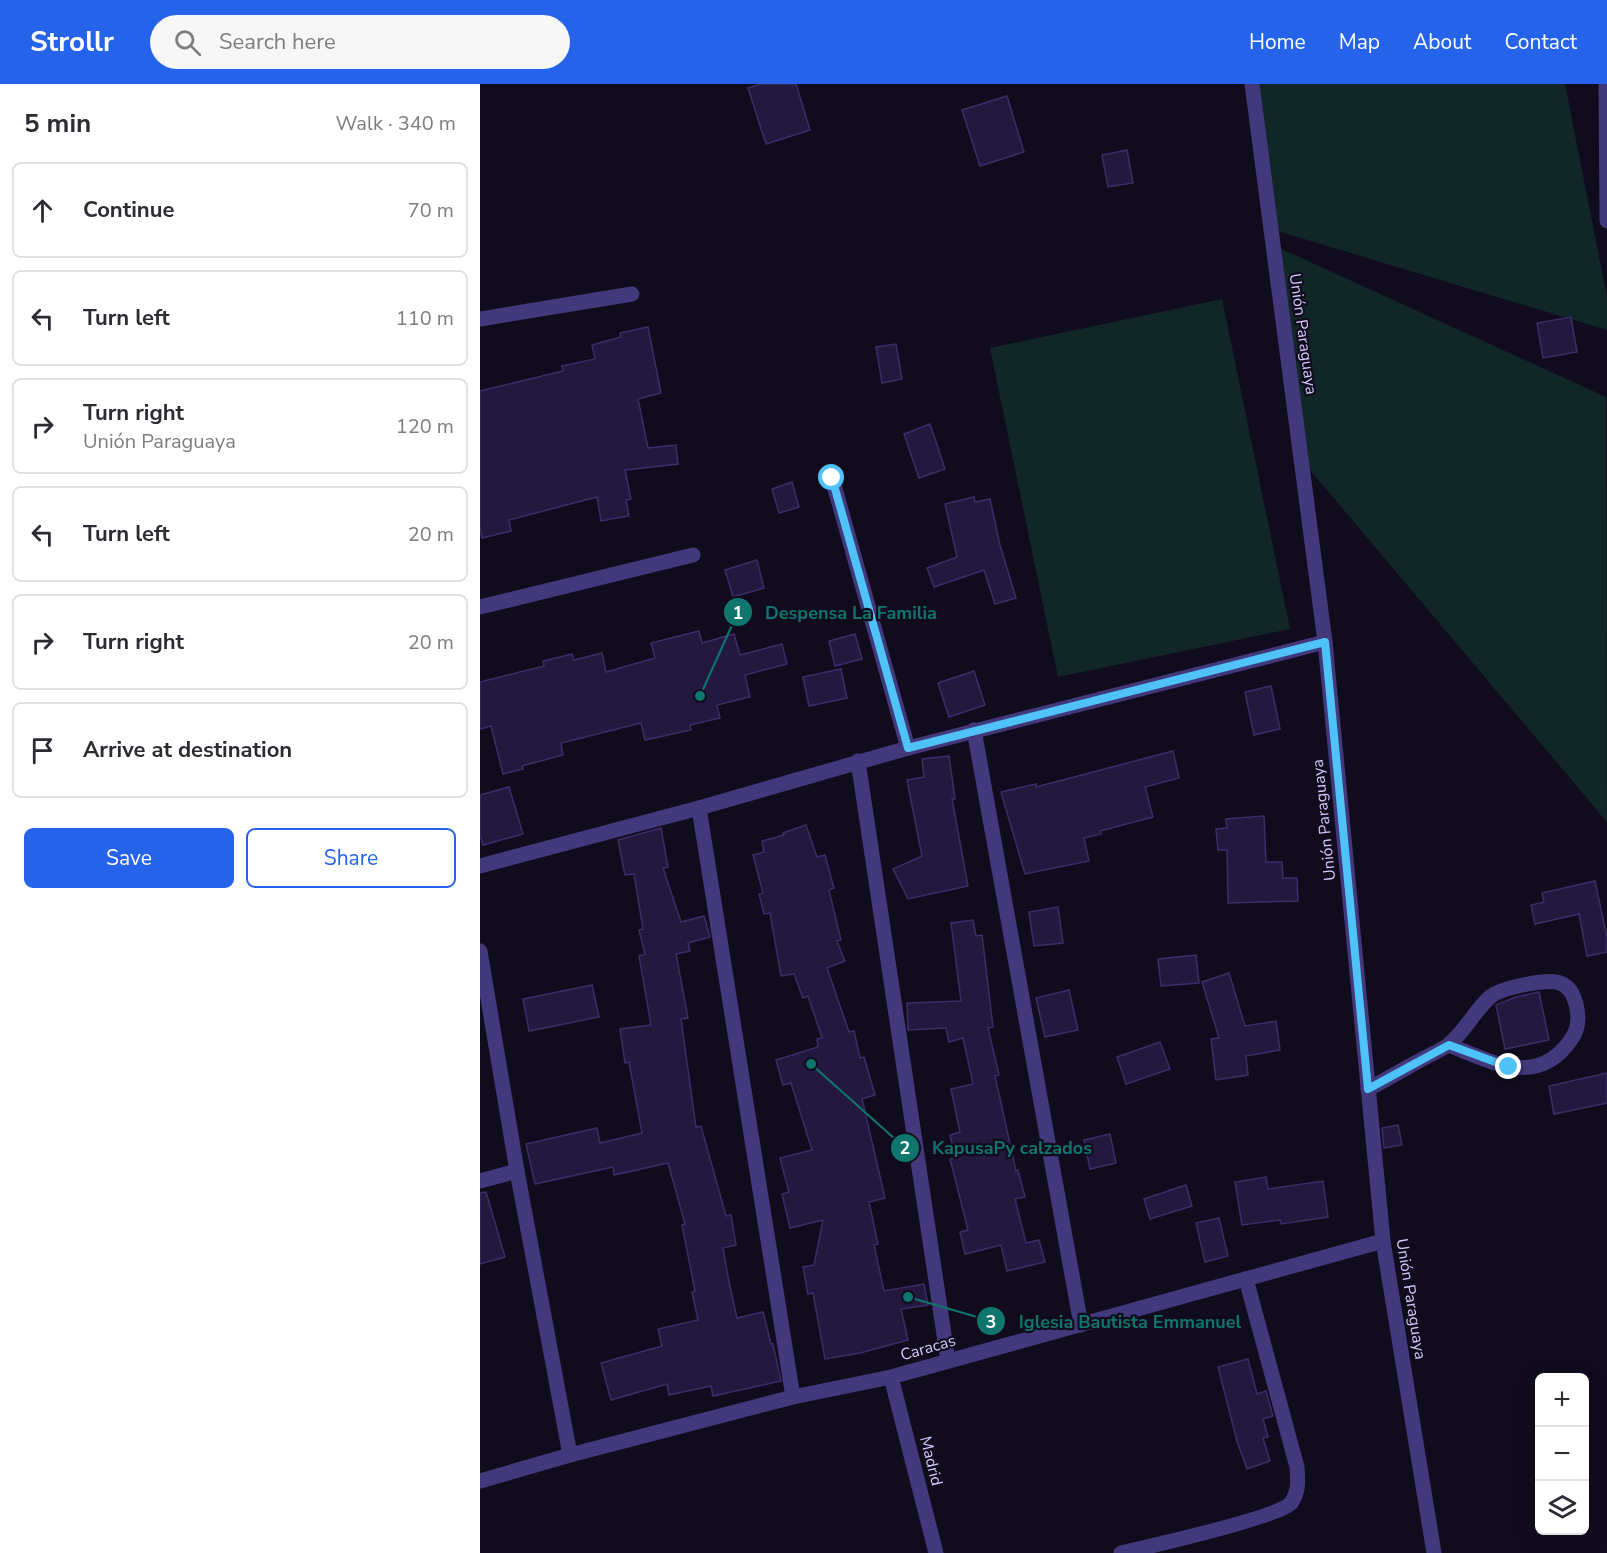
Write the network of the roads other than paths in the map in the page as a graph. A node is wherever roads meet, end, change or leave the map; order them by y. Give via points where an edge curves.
1 (1252, 84) edge
2 (1606, 84) edge
3 (1607, 221) edge
4 (632, 294) dead end
5 (480, 319) edge
6 (832, 478) dead end
7 (693, 555) dead end
8 (480, 607) edge
9 (1325, 642) junction
10 (974, 730) junction
11 (908, 748) junction
12 (858, 761) junction
13 (699, 808) junction
14 (480, 866) edge
15 (480, 951) edge
16 (1449, 1045) junction
17 (1368, 1089) junction
18 (517, 1171) junction
19 (480, 1181) edge
20 (1383, 1241) junction
21 (1246, 1279) junction
22 (1081, 1325) junction
23 (948, 1361) junction
24 (891, 1377) junction
25 (793, 1397) junction
26 (570, 1455) junction
27 (480, 1481) edge
28 (936, 1553) edge
29 (1121, 1553) edge
30 (1434, 1553) edge

1 - 9 street, Unión Paraguaya
2 - 3 street
4 - 5 street
6 - 11 street
7 - 8 street
9 - 10 street
9 - 17 street, Unión Paraguaya
10 - 11 street
10 - 22 street
11 - 12 street
12 - 13 street
12 - 23 street
13 - 14 street
13 - 25 street
15 - 18 street
16 - 16 street via 1491,996 1518,985 1558,982 1570,989 1578,1025 1558,1054 1542,1064 1524,1069 1509,1067
16 - 17 street
17 - 20 street, Unión Paraguaya
18 - 19 street
18 - 26 street
20 - 21 street, Caracas
20 - 30 street, Unión Paraguaya
21 - 22 street, Caracas
21 - 29 street via 1297,1467 1296,1495 1289,1505 1274,1512
22 - 23 street, Caracas
23 - 24 street, Caracas
24 - 25 street, Caracas
24 - 28 street, Madrid
25 - 26 street, Caracas
26 - 27 street, Caracas

